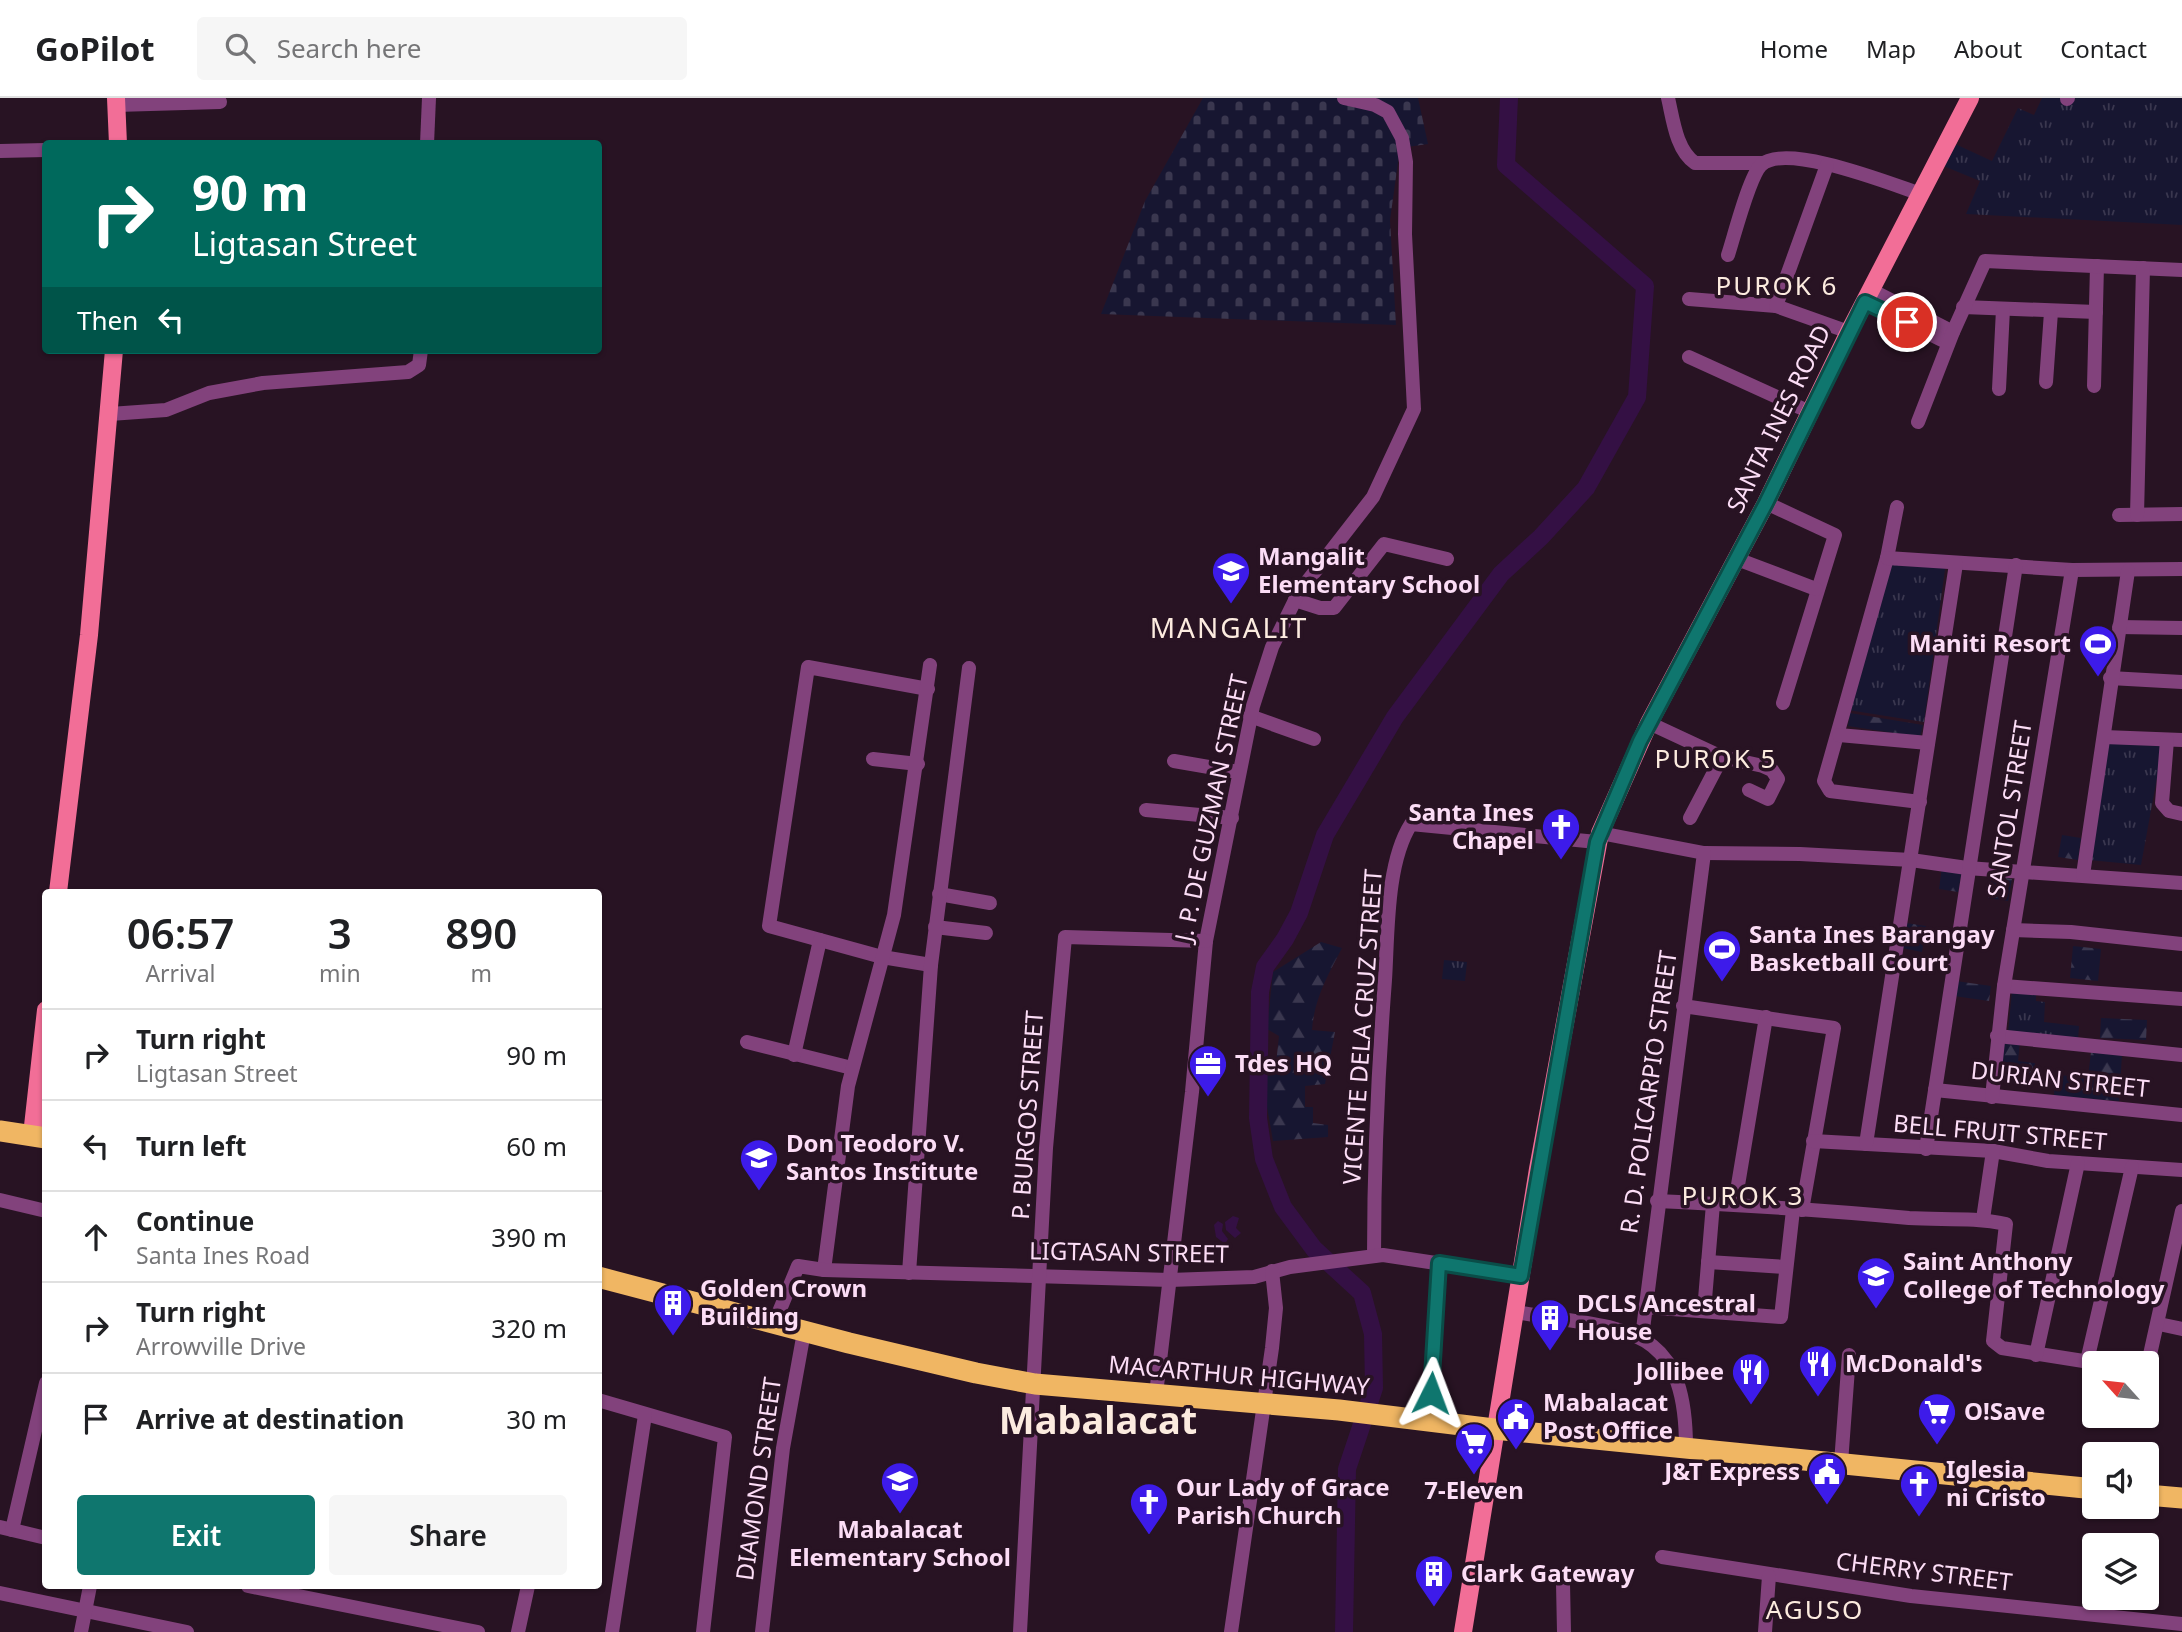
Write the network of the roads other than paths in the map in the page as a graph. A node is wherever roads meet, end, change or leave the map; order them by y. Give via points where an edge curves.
1 (429, 98) edge
2 (1344, 98) edge
3 (1668, 98) edge
4 (1970, 98) edge
5 (116, 101) edge
6 (220, 102) dead end
7 (118, 140) edge
8 (427, 140) edge
9 (42, 150) edge
10 (0, 151) edge
11 (1763, 163) junction
12 (1827, 165) junction
13 (1921, 194) junction
14 (1728, 255) dead end
15 (2097, 266) junction
16 (2143, 268) junction
17 (2182, 270) edge
18 (1868, 296) junction
19 (1689, 299) dead end
20 (1776, 306) junction
21 (1964, 307) junction
22 (2003, 309) junction
23 (2052, 312) junction
24 (2095, 313) junction
25 (1849, 332) junction
26 (1950, 337) junction
27 (114, 354) edge
28 (420, 354) edge
29 (1689, 357) dead end
30 (2046, 382) dead end
31 (2094, 386) dead end
32 (2000, 389) dead end
33 (1810, 412) junction
34 (110, 414) junction
35 (1918, 422) dead end
36 (1766, 503) junction
37 (1897, 508) dead end
38 (2182, 514) edge
39 (2119, 515) dead end
40 (2137, 515) junction
41 (1887, 558) junction
42 (1447, 559) dead end
43 (1737, 559) junction
44 (1956, 564) junction
45 (2016, 565) junction
46 (2182, 569) edge
47 (2072, 570) junction
48 (2128, 570) junction
49 (1816, 589) junction
50 (1296, 600) junction
51 (2119, 627) junction
52 (2182, 628) edge
53 (930, 665) dead end
54 (969, 668) dead end
55 (2110, 678) junction
56 (2182, 682) edge
57 (928, 690) junction
58 (1783, 703) dead end
59 (1250, 716) junction
60 (1649, 723) junction
61 (1839, 735) junction
62 (2104, 737) junction
63 (1314, 740) dead end
64 (2167, 740) junction
65 (2182, 740) edge
66 (1928, 743) junction
67 (1722, 757) junction
68 (873, 759) dead end
69 (1174, 761) dead end
70 (918, 764) junction
71 (1238, 772) junction
72 (1749, 790) dead end
73 (1920, 802) junction
74 (1146, 810) dead end
75 (2182, 814) edge
76 (1232, 818) junction
77 (1690, 818) dead end
78 (1599, 838) junction
79 (1704, 853) junction
80 (1911, 860) junction
81 (1968, 868) junction
82 (2023, 870) junction
83 (2083, 875) junction
84 (2182, 883) edge
85 (58, 889) edge
86 (939, 894) junction
87 (990, 903) dead end
88 (935, 927) junction
89 (2013, 930) junction
90 (986, 933) dead end
91 (820, 940) junction
92 (1206, 941) junction
93 (2182, 944) edge
94 (882, 957) junction
95 (931, 965) junction
96 (2004, 986) junction
97 (2182, 999) edge
98 (1683, 1006) junction
99 (1766, 1017) junction
100 (1997, 1036) junction
101 (747, 1042) dead end
102 (794, 1055) junction
103 (2182, 1055) edge
104 (852, 1068) junction
105 (42, 1083) edge
106 (1934, 1090) junction
107 (1992, 1097) junction
108 (2182, 1115) edge
109 (0, 1130) edge
110 (39, 1137) edge
111 (1813, 1141) junction
112 (1866, 1144) junction
113 (1926, 1149) junction
114 (1993, 1152) junction
115 (2078, 1163) junction
116 (2132, 1167) junction
117 (2182, 1170) edge
118 (1657, 1201) junction
119 (1735, 1203) junction
120 (1713, 1204) junction
121 (1, 1205) edge
122 (42, 1210) edge
123 (1798, 1210) junction
124 (2182, 1211) edge
125 (1983, 1219) junction
126 (1374, 1256) junction
127 (1709, 1262) junction
128 (1439, 1263) junction
129 (1786, 1267) junction
130 (824, 1270) junction
131 (1272, 1271) junction
132 (909, 1273) junction
133 (1041, 1274) junction
134 (1521, 1276) junction
135 (602, 1278) edge
136 (1170, 1280) junction
137 (1645, 1307) junction
138 (1704, 1311) junction
139 (1516, 1312) junction
140 (774, 1324) junction
141 (2159, 1324) junction
142 (2182, 1329) edge
143 (804, 1332) junction
144 (1642, 1337) junction
145 (2094, 1351) edge
146 (2152, 1351) edge
147 (1849, 1355) dead end
148 (2036, 1355) junction
149 (2082, 1361) edge
150 (1035, 1384) junction
151 (1156, 1394) junction
152 (42, 1397) edge
153 (602, 1401) edge
154 (1264, 1404) junction
155 (645, 1415) junction
156 (1430, 1420) junction
157 (1494, 1429) junction
158 (1686, 1448) junction
159 (1840, 1463) junction
160 (2082, 1488) edge
161 (2159, 1496) edge
162 (2182, 1498) edge
163 (6, 1529) edge
164 (42, 1537) edge
165 (1662, 1557) dead end
166 (1769, 1576) junction
167 (1563, 1583) dead end
168 (89, 1589) edge
169 (267, 1589) edge
170 (527, 1589) edge
171 (0, 1593) edge
172 (85, 1609) junction
173 (2182, 1624) edge
174 (2143, 1626) edge
175 (80, 1632) edge
176 (187, 1632) edge
177 (478, 1632) edge
178 (518, 1632) edge
179 (612, 1632) edge
180 (703, 1632) edge
181 (762, 1632) edge
182 (1020, 1632) edge
183 (1231, 1632) edge
184 (1463, 1632) edge
185 (1564, 1632) edge
186 (1765, 1632) edge

1 - 8 street
2 - 50 street, J. P. DE GUZMAN STREET via 1388,112 1402,138 1414,410 1373,497
3 - 11 street via 1679,140 1695,163
4 - 13 main road, SANTA INES ROAD
5 - 6 street
5 - 7 main road
9 - 10 street
11 - 12 street via 1794,159
11 - 14 street
12 - 13 street
12 - 20 street
13 - 18 main road, SANTA INES ROAD
15 - 16 street
15 - 21 street via 1988,259 1977,273
15 - 24 street
16 - 17 street
16 - 40 street
18 - 25 main road, SANTA INES ROAD
18 - 26 street
19 - 20 street
20 - 25 street
21 - 22 street
21 - 26 street
22 - 23 street
22 - 32 street
23 - 24 street
23 - 30 street
24 - 31 street
25 - 33 main road, SANTA INES ROAD
26 - 35 street
27 - 34 main road
28 - 34 street via 419,365 408,372 263,383 209,393 166,410
29 - 33 street
33 - 36 main road, SANTA INES ROAD
34 - 85 main road
36 - 43 main road, SANTA INES ROAD
36 - 49 street via 1835,535
37 - 41 street
38 - 40 street
39 - 40 street
41 - 44 street
41 - 61 street
42 - 50 street via 1384,544 1334,608
43 - 49 street
43 - 60 main road, SANTA INES ROAD
44 - 45 street
44 - 66 street
45 - 47 street
45 - 81 street
46 - 48 street
47 - 48 street
47 - 82 street, SANTOL STREET
48 - 51 street
49 - 58 street
50 - 59 street, J. P. DE GUZMAN STREET via 1272,647
51 - 52 street
51 - 55 street
53 - 57 street
54 - 86 street
55 - 56 street
55 - 62 street
57 - 70 street
57 - 91 street via 808,667 768,926
59 - 63 street
59 - 71 street, J. P. DE GUZMAN STREET
60 - 67 street
60 - 78 main road, SANTA INES ROAD
61 - 66 street
61 - 73 street via 1824,781 1827,788
62 - 64 street
62 - 83 street
64 - 65 street
64 - 75 street via 2162,803 2169,811
66 - 73 street
67 - 72 street via 1772,770 1777,779 1768,799
67 - 77 street
68 - 70 street
69 - 71 street
70 - 94 street via 894,915
71 - 76 street, J. P. DE GUZMAN STREET
73 - 80 street
74 - 76 street
76 - 92 street, J. P. DE GUZMAN STREET
78 - 79 street
78 - 126 street, VICENTE DELA CRUZ STREET via 1411,824 1405,834 1394,872 1386,956 1374,1131
78 - 134 main road, SANTA INES ROAD
79 - 80 street
79 - 98 street, R. D. POLICARPIO STREET
80 - 81 street
80 - 112 street
81 - 82 street
81 - 106 street
82 - 83 street
82 - 89 street, SANTOL STREET
83 - 84 street
86 - 87 street
86 - 88 street
88 - 90 street
88 - 95 street
89 - 93 street
89 - 96 street, SANTOL STREET
91 - 94 street
91 - 102 street
92 - 133 street, P. BURGOS STREET via 1065,937 1046,1147
92 - 136 street, J. P. DE GUZMAN STREET
94 - 95 street
94 - 104 street
95 - 132 street
96 - 97 street
96 - 100 street, SANTOL STREET
98 - 99 street
98 - 118 street, R. D. POLICARPIO STREET
99 - 111 street via 1833,1028
99 - 119 street
100 - 103 street
100 - 107 street, SANTOL STREET
101 - 102 street
102 - 104 street
104 - 130 street
105 - 110 main road
106 - 107 street, DURIAN STREET
106 - 113 street
107 - 108 street, DURIAN STREET
109 - 110 highway
111 - 112 street, BELL FRUIT STREET
111 - 123 street
112 - 113 street, BELL FRUIT STREET
113 - 114 street, BELL FRUIT STREET
114 - 115 street, BELL FRUIT STREET
114 - 125 street
115 - 116 street, BELL FRUIT STREET
115 - 148 street
116 - 117 street, BELL FRUIT STREET
116 - 145 street
118 - 120 street
118 - 137 street, R. D. POLICARPIO STREET
119 - 120 street
119 - 123 street
120 - 127 street
121 - 122 street
123 - 125 street
123 - 129 street
124 - 141 street
125 - 148 street via 2006,1224 1993,1341 2002,1348
126 - 128 street, LIGTASAN STREET
126 - 131 street, LIGTASAN STREET
127 - 129 street
127 - 138 street
128 - 134 street, LIGTASAN STREET
128 - 156 street
129 - 138 street via 1782,1317
130 - 132 street, LIGTASAN STREET
130 - 140 street, LIGTASAN STREET via 794,1268
131 - 136 street, LIGTASAN STREET via 1254,1277
131 - 154 street via 1276,1308
132 - 133 street, LIGTASAN STREET
133 - 136 street, LIGTASAN STREET
133 - 150 street, P. BURGOS STREET
134 - 139 main road, SANTA INES ROAD
135 - 140 highway, MACARTHUR HIGHWAY
136 - 151 street, J. P. DE GUZMAN STREET
137 - 138 street
137 - 144 street, R. D. POLICARPIO STREET
139 - 144 street
139 - 157 main road, SANTA INES ROAD
140 - 143 highway, MACARTHUR HIGHWAY
141 - 142 street
141 - 146 street
143 - 150 highway, MACARTHUR HIGHWAY
143 - 181 street, DIAMOND STREET via 783,1448
144 - 158 street via 1670,1361 1685,1409
147 - 159 street
148 - 149 street
150 - 151 highway, MACARTHUR HIGHWAY
150 - 182 street, P. BURGOS STREET
151 - 154 highway, MACARTHUR HIGHWAY
152 - 163 street
153 - 155 street
154 - 156 highway, MACARTHUR HIGHWAY
154 - 183 street
155 - 179 street
155 - 180 street via 725,1437
156 - 157 highway, MACARTHUR HIGHWAY
157 - 158 highway, MACARTHUR HIGHWAY
157 - 184 main road, SANTA INES ROAD
158 - 159 highway, MACARTHUR HIGHWAY
159 - 160 highway, MACARTHUR HIGHWAY
161 - 162 highway
163 - 164 street
165 - 166 street, CHERRY STREET
166 - 174 street, CHERRY STREET
166 - 186 street
167 - 185 street
168 - 172 street
169 - 177 street
170 - 178 street
171 - 172 street
172 - 175 street
172 - 176 street
173 - 174 street, CHERRY STREET

